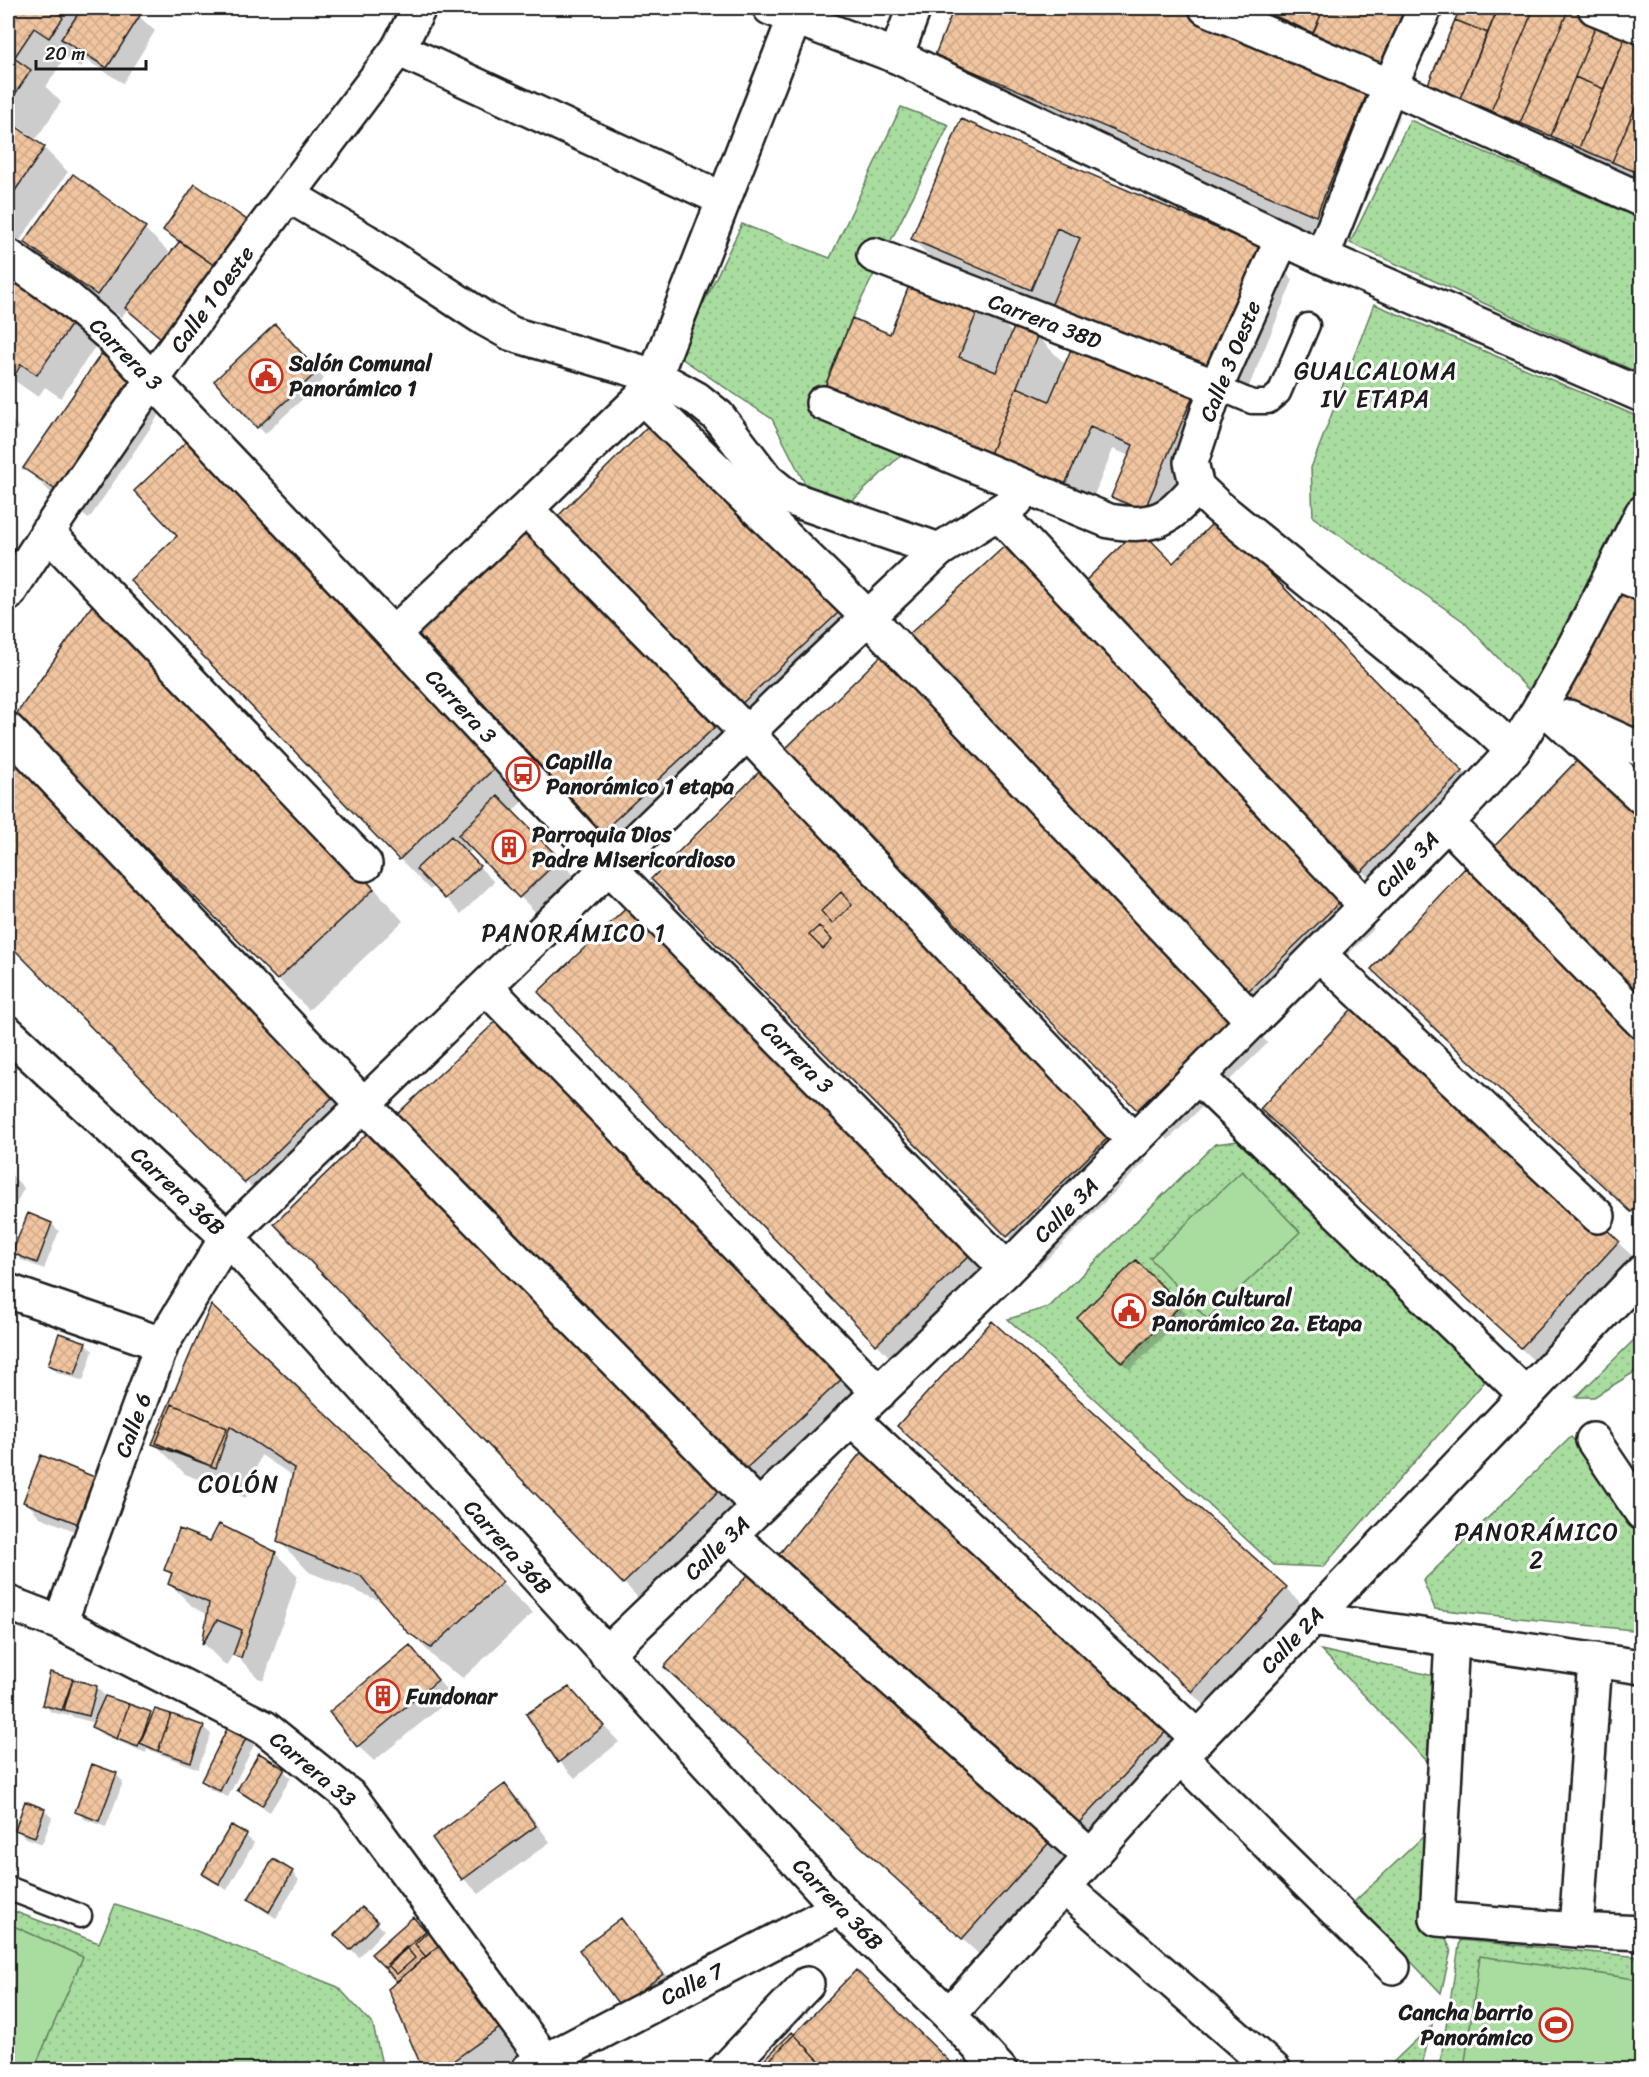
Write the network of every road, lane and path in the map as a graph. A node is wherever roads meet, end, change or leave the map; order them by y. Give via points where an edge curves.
1 (419, 8) edge
2 (914, 8) edge
3 (1206, 8) edge
4 (1425, 8) edge
5 (1595, 8) edge
6 (782, 12) edge
7 (1641, 27) edge
8 (398, 49) junction
9 (896, 56) junction
10 (1390, 86) junction
11 (288, 195) junction
12 (723, 199) junction
13 (1641, 200) edge
14 (1282, 239) junction
15 (874, 255) dead end
16 (8, 256) edge
17 (1322, 257) junction
18 (1308, 325) dead end
19 (152, 380) junction
20 (648, 386) junction
21 (1216, 387) junction
22 (1641, 395) edge
23 (823, 403) dead end
24 (1197, 487) junction
25 (1034, 490) junction
26 (526, 509) junction
27 (998, 513) junction
28 (1641, 513) edge
29 (47, 532) junction
30 (939, 550) junction
31 (1627, 578) edge
32 (8, 594) edge
33 (868, 617) junction
34 (393, 634) junction
35 (1542, 705) junction
36 (8, 730) edge
37 (747, 733) junction
38 (1641, 750) edge
39 (1512, 751) junction
40 (1641, 797) edge
41 (1447, 823) junction
42 (365, 864) dead end
43 (609, 867) junction
44 (1366, 906) junction
45 (1319, 954) junction
46 (486, 987) junction
47 (1252, 1021) junction
48 (1641, 1022) edge
49 (8, 1034) edge
50 (1198, 1077) junction
51 (364, 1104) junction
52 (1134, 1141) junction
53 (1598, 1216) dead end
54 (227, 1237) junction
55 (1007, 1269) junction
56 (1641, 1272) edge
57 (8, 1291) edge
58 (162, 1344) junction
59 (879, 1393) junction
60 (1526, 1395) junction
61 (851, 1418) junction
62 (1593, 1440) dead end
63 (759, 1507) junction
64 (1641, 1513) edge
65 (729, 1535) junction
66 (8, 1604) edge
67 (1311, 1619) junction
68 (60, 1623) junction
69 (1452, 1640) junction
70 (606, 1654) junction
71 (1595, 1660) junction
72 (1641, 1667) edge
73 (1189, 1747) junction
74 (1090, 1856) junction
75 (1064, 1887) junction
76 (8, 1888) edge
77 (838, 1908) junction
78 (80, 1916) dead end
79 (1576, 1930) junction
80 (1641, 1933) edge
81 (1393, 1967) dead end
82 (807, 1984) dead end
83 (949, 2015) junction
84 (542, 2066) edge
85 (725, 2070) edge
86 (1000, 2070) edge
87 (1274, 2070) edge

1 - 8 street, Calle 1 Oeste
2 - 9 street
3 - 10 street
4 - 10 street
5 - 7 street
6 - 9 street
6 - 12 street
8 - 11 street, Calle 1 Oeste
8 - 12 street
9 - 14 street
10 - 13 street
10 - 17 street
11 - 19 street, Calle 1 Oeste
11 - 20 street via 512,334
12 - 20 street
14 - 17 street
14 - 21 street, Calle 3 Oeste
15 - 21 street, Carrera 38D
16 - 19 street, Carrera 3 via 66,297 109,334
17 - 22 street
18 - 21 lane via 1279,393 1268,402 1252,402
19 - 29 street, Calle 1 Oeste
19 - 34 street, Carrera 3
20 - 26 street
20 - 30 street via 697,399 718,416 767,480 789,498
20 - 33 street
21 - 24 street, Calle 3 Oeste via 1191,462
23 - 25 street
24 - 25 street via 1166,516 1126,524 1109,521
24 - 39 street
25 - 27 street, Calle 6
26 - 34 street
26 - 37 street
27 - 30 street, Calle 6
27 - 44 street
28 - 31 street, Calle 3A
29 - 32 street, Calle 1 Oeste
29 - 42 street
30 - 33 street, Calle 6
31 - 35 street, Calle 3A
33 - 37 street, Calle 6
33 - 47 street
34 - 43 street, Carrera 3
35 - 38 street
35 - 39 street, Calle 3A
35 - 40 street
36 - 51 street
37 - 43 street, Calle 6
37 - 52 street
39 - 41 street, Calle 3A
41 - 44 street, Calle 3A
41 - 48 street
43 - 46 street, Calle 6
43 - 55 street, Carrera 3
44 - 45 street, Calle 3A
45 - 47 street, Calle 3A
45 - 53 street
46 - 51 street, Calle 6
46 - 59 street
47 - 50 street, Calle 3A
49 - 54 street, Carrera 36B
50 - 52 street, Calle 3A
50 - 60 street
51 - 54 street, Calle 6
51 - 63 street
52 - 55 street, Calle 3A
54 - 58 street, Calle 6
54 - 70 street, Carrera 36B
55 - 59 street, Calle 3A
56 - 60 street, Calle 2A
57 - 58 street
58 - 68 street, Calle 6
59 - 61 street, Calle 3A
60 - 67 street, Calle 2A
61 - 63 street, Calle 3A
61 - 73 street
62 - 64 street
63 - 65 street, Calle 3A
65 - 70 street, Calle 3A
65 - 74 street
66 - 68 street, Carrera 33
67 - 69 street
67 - 73 street, Calle 2A
68 - 84 street, Carrera 33 via 265,1728 351,1797
69 - 71 street
69 - 79 street via 1437,1919
70 - 77 street, Carrera 36B
71 - 72 street
71 - 79 street
73 - 74 street, Calle 2A
73 - 81 street
74 - 75 street, Calle 2A
75 - 83 street, Calle 2A
75 - 87 street
76 - 78 lane
77 - 83 street, Carrera 36B
77 - 84 street, Calle 7
79 - 80 street
82 - 85 street
83 - 86 street, Carrera 36B

